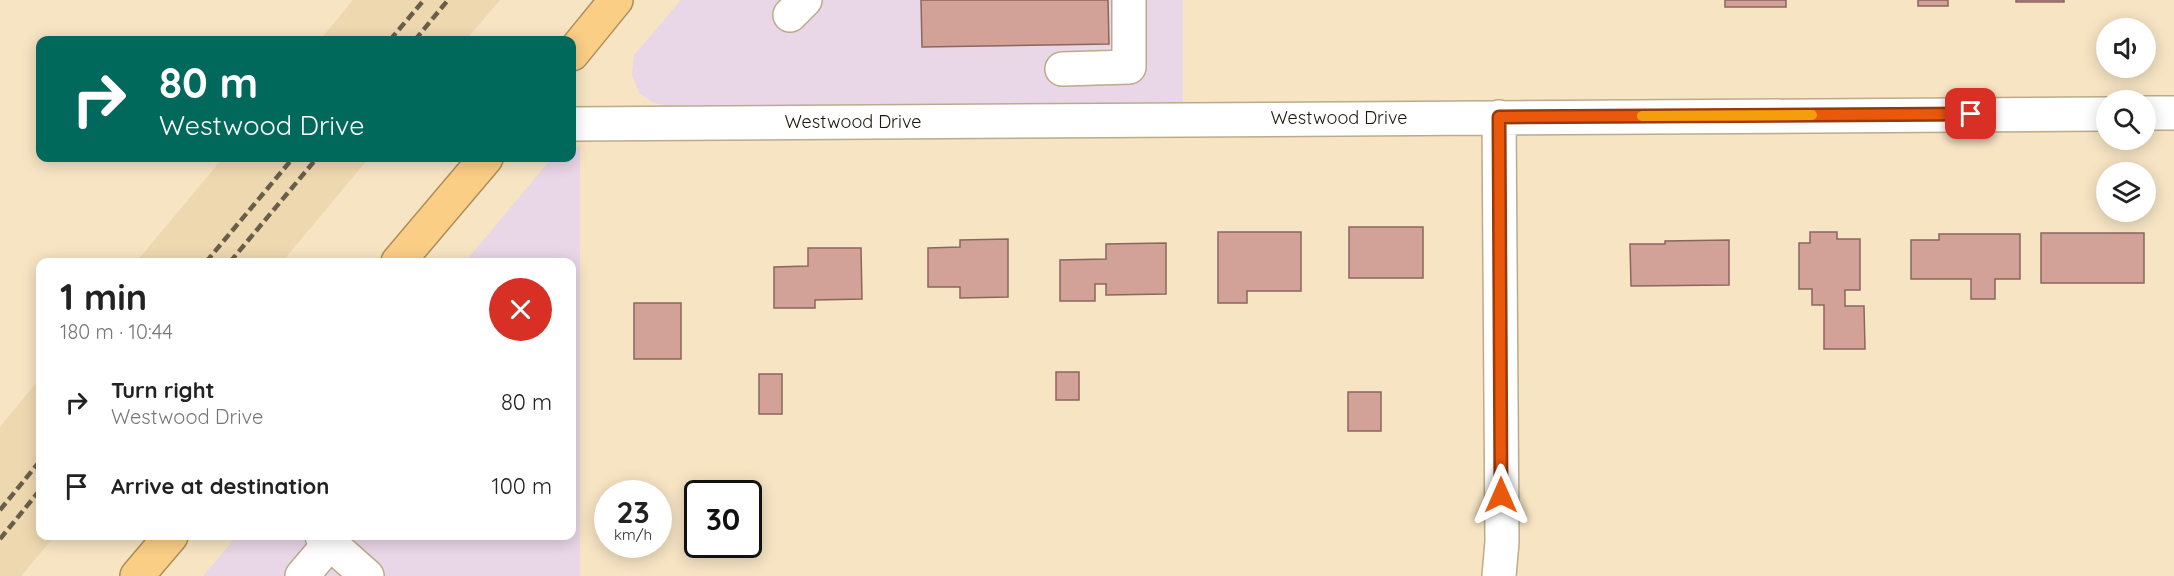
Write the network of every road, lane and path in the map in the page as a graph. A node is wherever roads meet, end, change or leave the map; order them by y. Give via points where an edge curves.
1 (616, 0) edge
2 (1129, 0) edge
3 (576, 49) edge
4 (1062, 69) dead end
5 (2156, 113) edge
6 (2174, 113) edge
7 (2096, 114) edge
8 (1499, 117) junction
9 (576, 124) edge
10 (483, 162) edge
11 (402, 258) edge
12 (168, 540) edge
13 (325, 540) edge
14 (327, 540) edge
15 (138, 576) edge
16 (302, 576) edge
17 (367, 576) edge
18 (1499, 576) edge

1 - 3 highway
2 - 4 street via 1129,67
5 - 6 street
7 - 8 street, Westwood Drive
8 - 9 street, Westwood Drive
8 - 18 street
10 - 11 highway
12 - 15 highway
13 - 16 street
14 - 17 street

